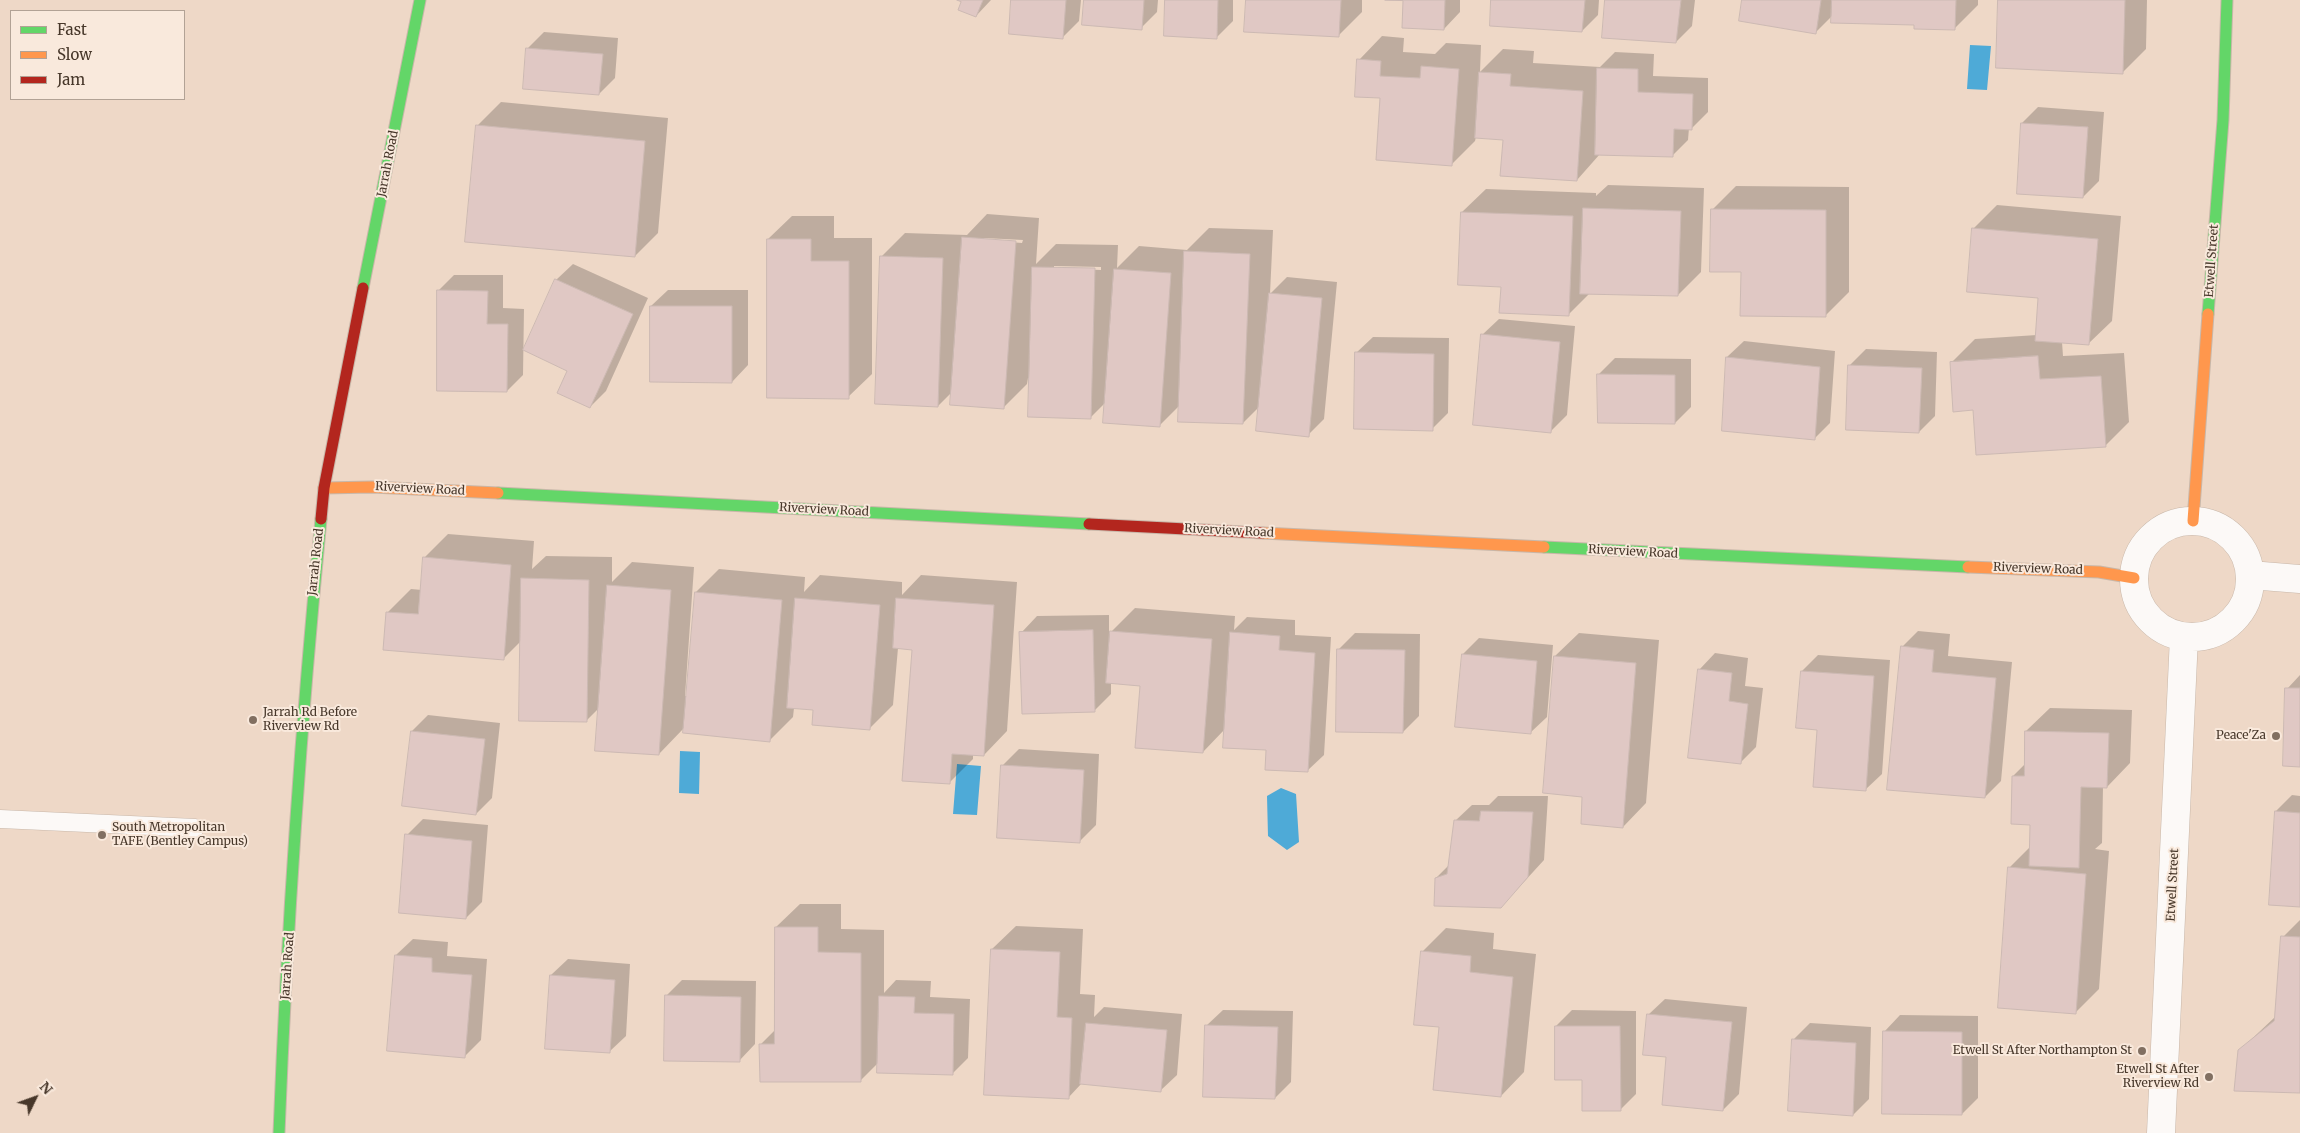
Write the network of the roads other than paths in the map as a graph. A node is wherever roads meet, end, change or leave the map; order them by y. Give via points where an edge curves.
1 (420, 0) edge
2 (2227, 0) edge
3 (324, 488) junction
4 (2193, 521) junction
5 (2250, 575) junction
6 (2134, 578) junction
7 (2300, 580) edge
8 (2184, 637) junction
9 (0, 819) edge
10 (195, 828) dead end
11 (279, 1133) edge
12 (2161, 1133) edge

1 - 3 street, Jarrah Road
2 - 4 street, Etwell Street via 2223,120
3 - 6 street, Riverview Road via 372,487 1693,555 2099,572
3 - 11 street, Jarrah Road via 309,640
4 - 5 street via 2210,524 2238,544
4 - 6 street via 2175,524 2152,538 2137,560
5 - 7 street
5 - 8 street via 2249,592 2232,622 2202,637
6 - 8 street via 2136,595 2154,623
8 - 12 street, Etwell Street
9 - 10 lane

